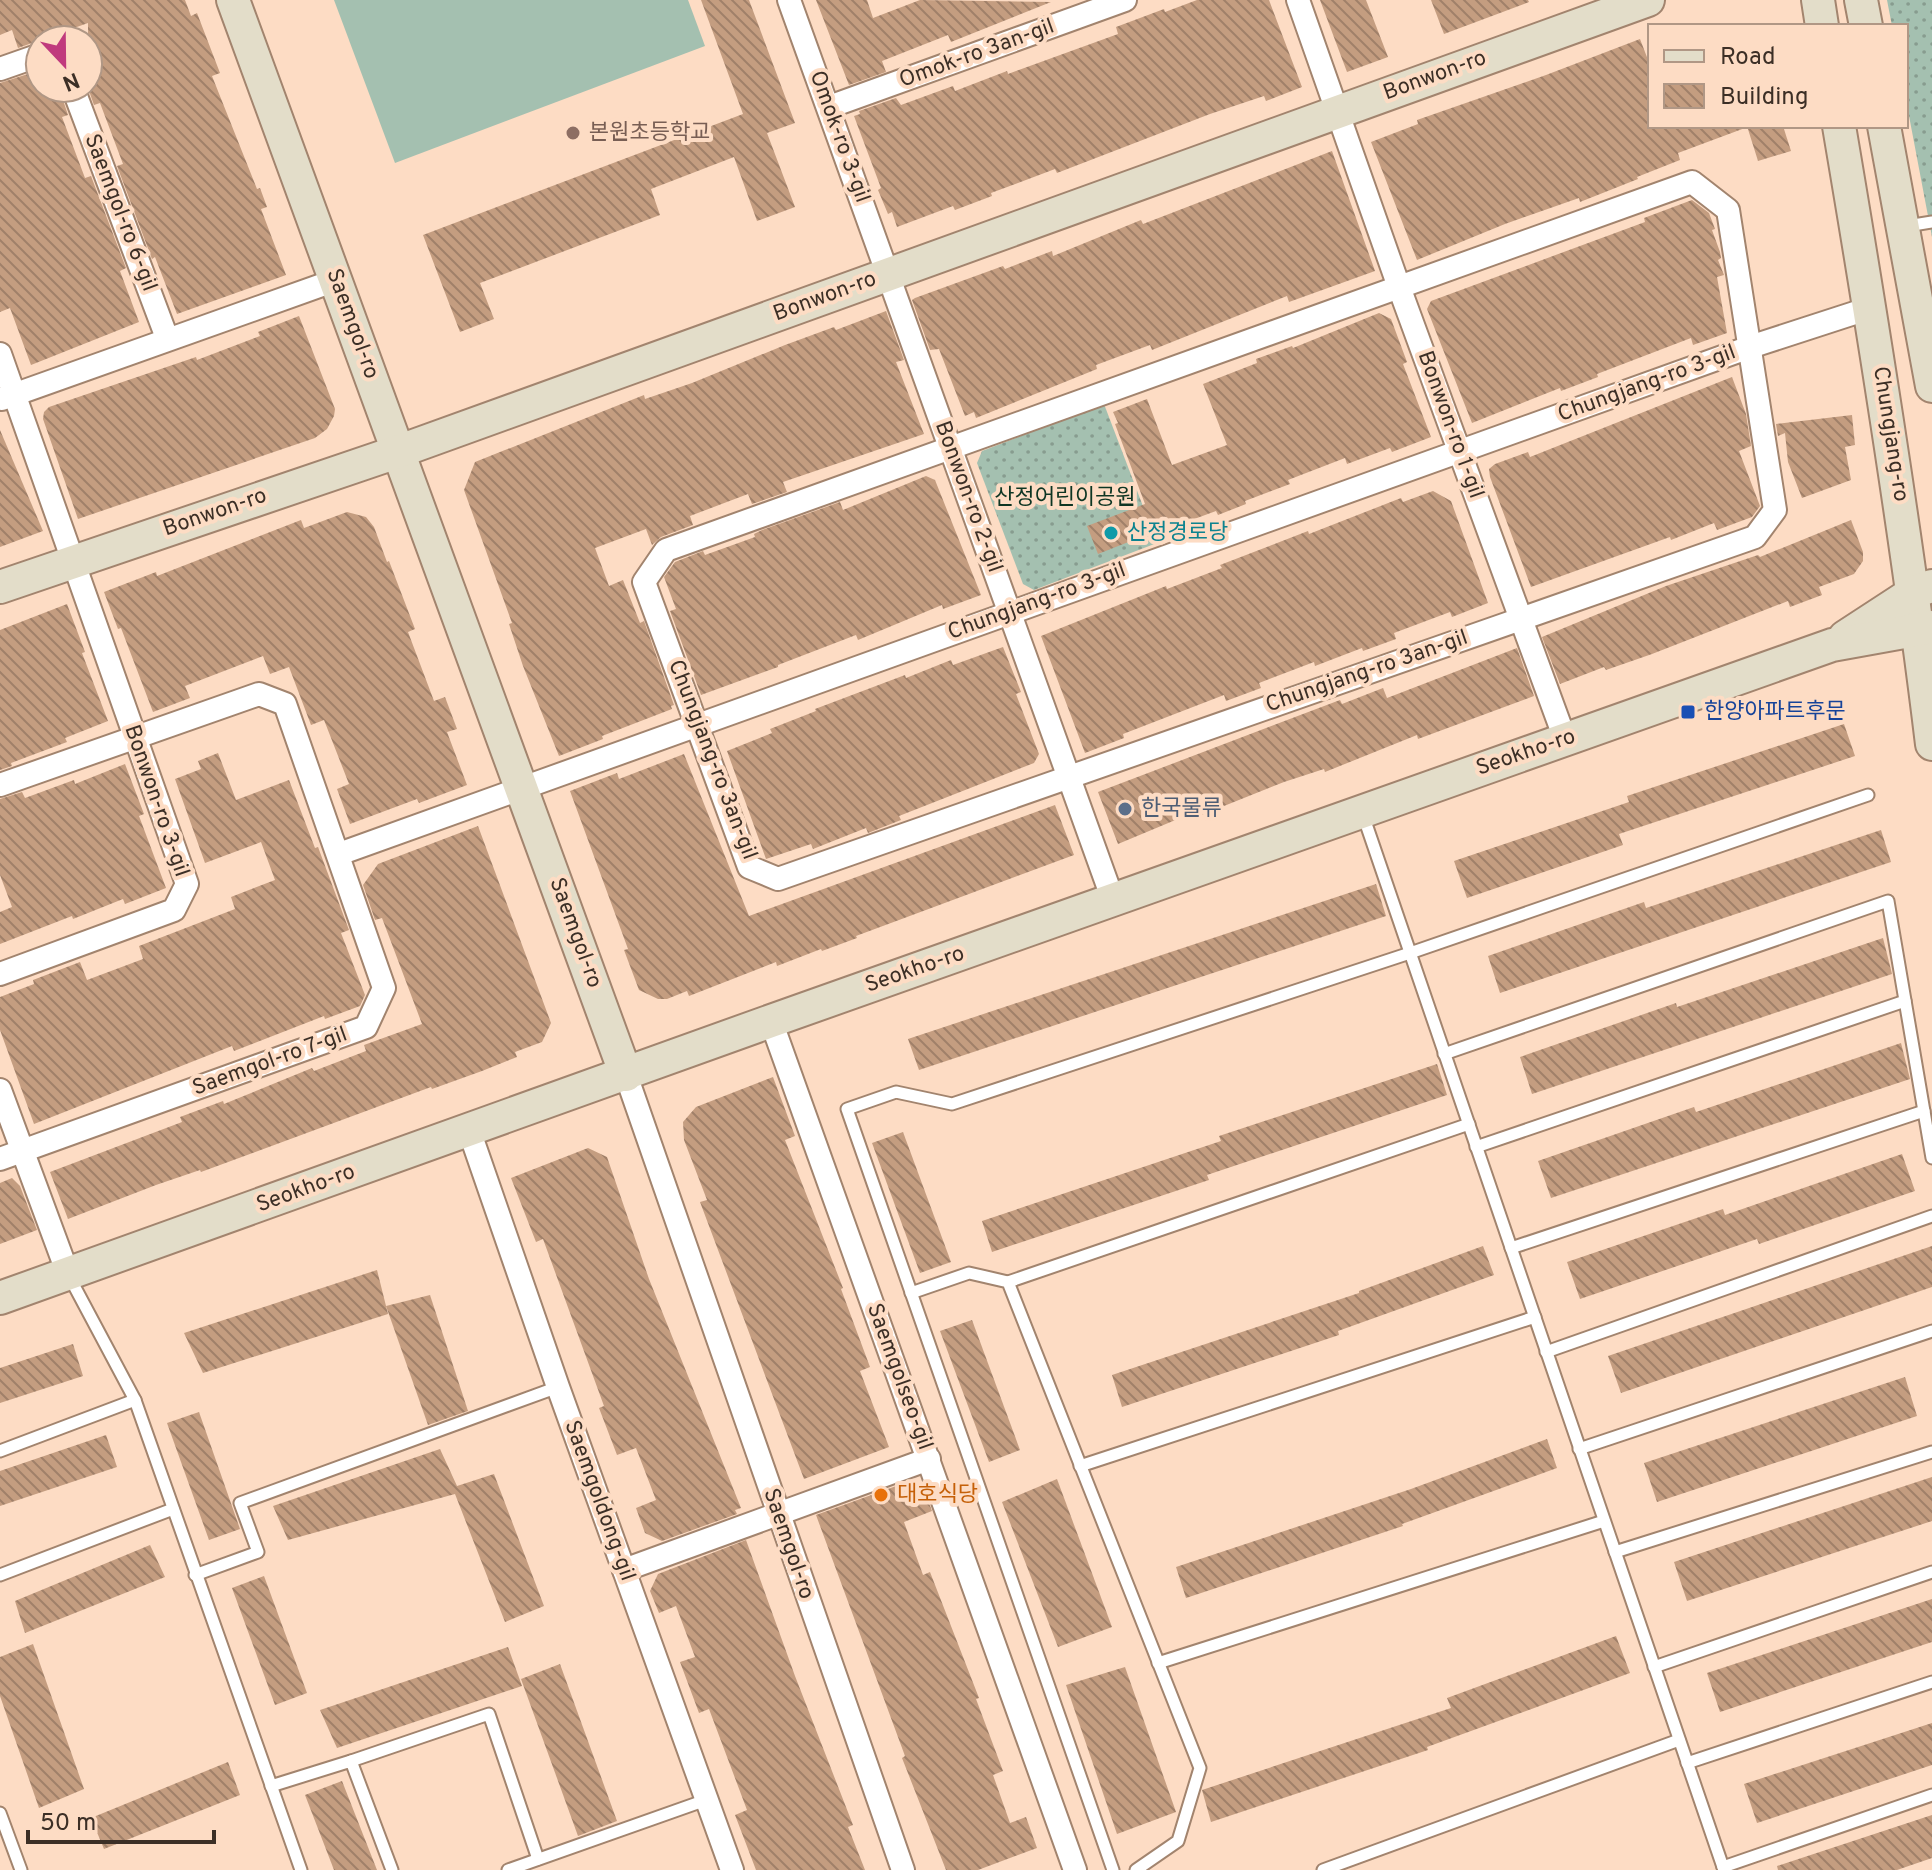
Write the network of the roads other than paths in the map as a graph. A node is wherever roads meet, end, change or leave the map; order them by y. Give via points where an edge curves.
1 (233, 0) edge
2 (789, 0) edge
3 (1125, 0) edge
4 (1298, 0) edge
5 (1648, 0) edge
6 (1818, 0) edge
7 (1861, 0) edge
8 (1822, 24) edge
9 (1866, 24) edge
10 (24, 61) edge
11 (0, 69) edge
12 (79, 104) edge
13 (829, 107) junction
14 (1336, 111) junction
15 (1839, 128) edge
16 (1885, 128) edge
17 (1917, 224) edge
18 (888, 274) junction
19 (336, 280) junction
20 (1399, 287) junction
21 (1870, 308) junction
22 (167, 338) junction
23 (1750, 347) junction
24 (0, 354) edge
25 (1932, 386) edge
26 (7, 397) edge
27 (951, 448) junction
28 (397, 452) junction
29 (1460, 453) junction
30 (72, 561) junction
31 (0, 587) edge
32 (1923, 589) edge
33 (1010, 611) junction
34 (1522, 618) junction
35 (1926, 629) edge
36 (1832, 645) junction
37 (697, 727) junction
38 (135, 737) junction
39 (1565, 739) junction
40 (1932, 744) edge
41 (1070, 776) junction
42 (0, 785) edge
43 (522, 788) junction
44 (1868, 795) dead end
45 (1362, 811) junction
46 (339, 854) junction
47 (1113, 900) junction
48 (1410, 953) junction
49 (0, 974) edge
50 (1905, 1001) junction
51 (771, 1021) junction
52 (1444, 1054) junction
53 (626, 1075) junction
54 (0, 1090) edge
55 (1924, 1111) junction
56 (1469, 1124) junction
57 (469, 1130) junction
58 (1476, 1147) junction
59 (22, 1151) junction
60 (1932, 1158) edge
61 (0, 1159) edge
62 (1932, 1216) edge
63 (1511, 1248) junction
64 (68, 1274) junction
65 (1008, 1282) junction
66 (911, 1293) junction
67 (0, 1298) edge
68 (1535, 1317) junction
69 (1932, 1331) edge
70 (1546, 1352) junction
71 (558, 1387) junction
72 (135, 1400) junction
73 (1579, 1449) junction
74 (0, 1451) edge
75 (1932, 1452) edge
76 (929, 1459) junction
77 (1080, 1466) junction
78 (173, 1509) junction
79 (777, 1512) junction
80 (1604, 1521) junction
81 (1615, 1552) junction
82 (624, 1570) junction
83 (1932, 1572) edge
84 (0, 1575) edge
85 (195, 1575) junction
86 (1158, 1663) junction
87 (1654, 1667) junction
88 (1932, 1682) edge
89 (1679, 1740) junction
90 (351, 1761) junction
91 (1687, 1763) junction
92 (271, 1786) junction
93 (1932, 1795) edge
94 (706, 1800) junction
95 (1, 1819) edge
96 (538, 1859) junction
97 (1070, 1868) edge
98 (1723, 1868) edge
99 (21, 1870) edge
100 (301, 1870) edge
101 (392, 1870) edge
102 (508, 1870) edge
103 (732, 1870) edge
104 (903, 1870) edge
105 (1113, 1870) edge
106 (1136, 1870) edge
107 (1323, 1870) edge

1 - 19 street, Saemgol-ro
2 - 13 street, Omok-ro 3-gil
3 - 13 street, Omok-ro 3an-gil
4 - 14 street, Bonwon-ro 1-gil
5 - 14 street, Bonwon-ro
6 - 8 street
7 - 9 street
10 - 11 street
12 - 22 street, Saemgol-ro 6-gil
13 - 18 street, Omok-ro 3-gil
14 - 18 street, Bonwon-ro
14 - 20 street, Bonwon-ro 1-gil
15 - 21 street, Chungjang-ro
16 - 17 street
17 - 25 street
18 - 27 street, Bonwon-ro 2-gil
18 - 28 street, Bonwon-ro
19 - 22 street
19 - 28 street, Saemgol-ro
20 - 23 street, Chungjang-ro 3an-gil via 1692,182 1728,210
20 - 27 street, Chungjang-ro 3an-gil
20 - 29 street, Bonwon-ro 1-gil
21 - 23 street, Chungjang-ro 3-gil
21 - 32 street, Chungjang-ro
22 - 26 street
23 - 29 street, Chungjang-ro 3-gil
23 - 34 street, Chungjang-ro 3an-gil via 1775,510 1755,537
24 - 26 street, Bonwon-ro 3-gil
26 - 30 street, Bonwon-ro 3-gil
27 - 33 street, Bonwon-ro 2-gil
27 - 37 street, Chungjang-ro 3an-gil via 666,550 644,582
28 - 30 street, Bonwon-ro
28 - 43 street, Saemgol-ro
29 - 33 street, Chungjang-ro 3-gil
29 - 34 street, Bonwon-ro 1-gil
30 - 31 street, Bonwon-ro
30 - 38 street, Bonwon-ro 3-gil
32 - 35 street, Chungjang-ro
32 - 36 street, Seokho-ro
33 - 37 street, Chungjang-ro 3-gil
33 - 41 street, Bonwon-ro 2-gil
34 - 39 street, Bonwon-ro 1-gil
34 - 41 street, Chungjang-ro 3an-gil
35 - 36 street, Seokho-ro
35 - 40 street, Chungjang-ro
36 - 39 street, Seokho-ro
37 - 41 street, Chungjang-ro 3an-gil via 749,867 778,879
37 - 43 street, Chungjang-ro 3-gil
38 - 42 street, Saemgol-ro 7-gil
38 - 46 street, Saemgol-ro 7-gil via 259,694 285,704
38 - 49 street, Bonwon-ro 3-gil via 187,884 174,910
39 - 45 street, Seokho-ro
41 - 47 street, Bonwon-ro 2-gil
43 - 46 street
43 - 53 street, Saemgol-ro
44 - 48 lane
45 - 47 street, Seokho-ro
45 - 48 lane
46 - 59 street, Saemgol-ro 7-gil via 384,988 366,1027
47 - 51 street, Seokho-ro
48 - 52 lane
48 - 66 lane via 952,1104 896,1092 847,1109
50 - 52 lane via 1888,901
50 - 55 lane
50 - 58 lane
51 - 53 street, Seokho-ro
51 - 76 street, Saemgolseo-gil
52 - 56 lane
53 - 57 street, Seokho-ro
53 - 79 street, Saemgol-ro
54 - 59 street
55 - 60 lane
55 - 63 lane
56 - 58 lane
56 - 65 lane
57 - 64 street, Seokho-ro
57 - 71 street, Saemgoldong-gil
58 - 63 lane
59 - 61 street, Saemgol-ro 7-gil
59 - 64 street
62 - 70 lane
63 - 68 lane
64 - 67 street, Seokho-ro
64 - 72 lane
65 - 66 lane via 969,1273
65 - 77 lane
66 - 105 lane
68 - 70 lane
68 - 77 lane
69 - 73 lane
70 - 73 lane
71 - 82 street, Saemgoldong-gil
71 - 85 lane via 240,1503 258,1552
72 - 74 lane
72 - 78 lane
73 - 80 lane
75 - 81 lane
76 - 79 street
76 - 97 street, Saemgolseo-gil
77 - 86 lane
78 - 84 lane
78 - 85 lane
79 - 82 street
79 - 104 street, Saemgol-ro
80 - 81 lane
80 - 86 lane
81 - 87 lane
82 - 94 street, Saemgoldong-gil
83 - 87 lane
85 - 92 lane
86 - 106 lane via 1200,1768 1178,1841
87 - 89 lane
88 - 91 lane
89 - 91 lane
89 - 107 lane
90 - 92 lane
90 - 96 lane via 489,1714
90 - 101 lane
91 - 98 lane
92 - 100 lane
93 - 98 lane
94 - 96 lane
94 - 103 street, Saemgoldong-gil
95 - 99 lane
96 - 102 lane

